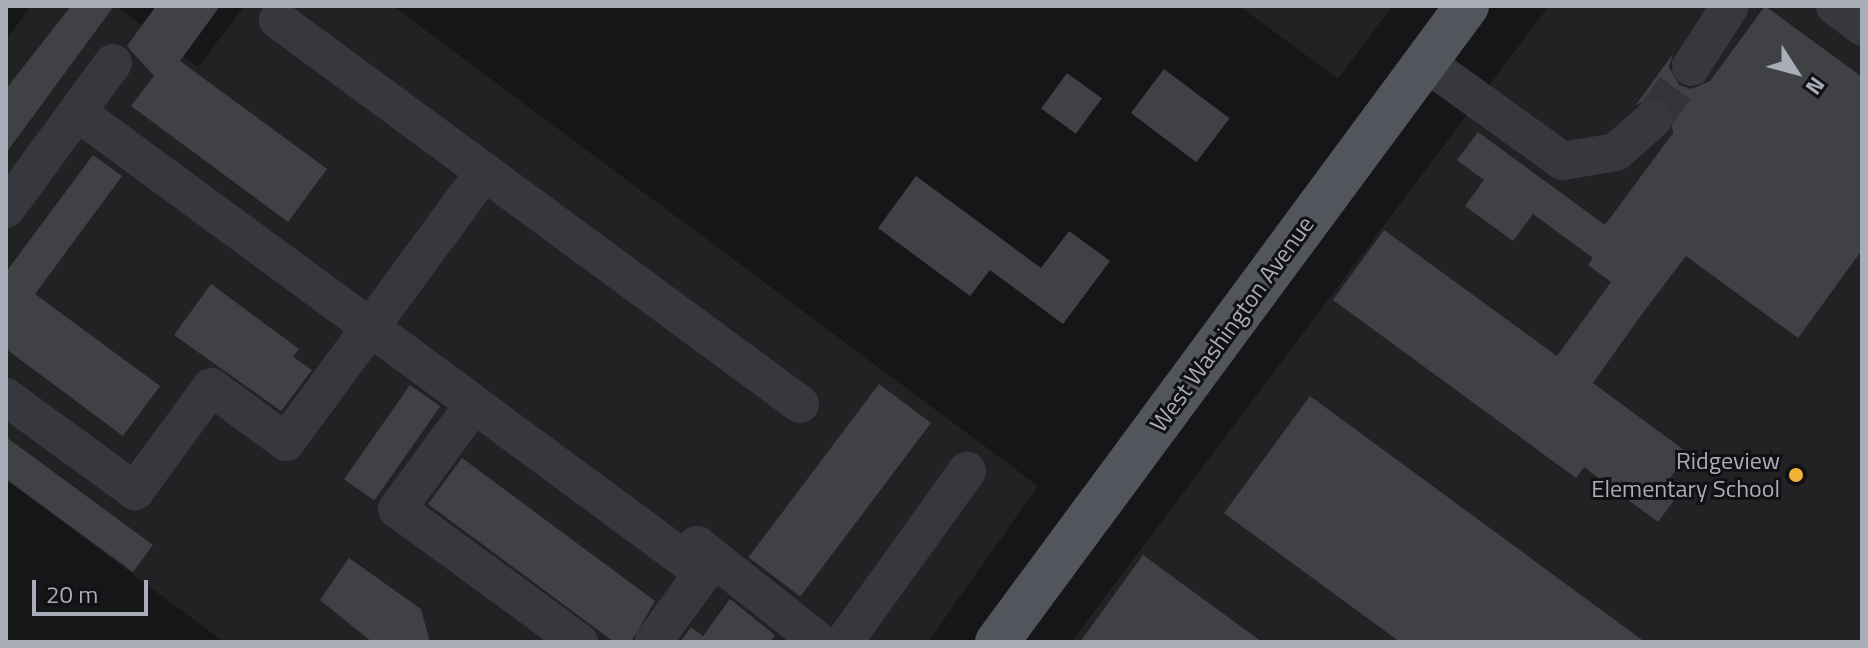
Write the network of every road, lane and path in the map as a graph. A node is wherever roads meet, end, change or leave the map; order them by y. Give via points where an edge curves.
1 (1467, 6) edge
2 (1730, 6) edge
3 (1835, 6) edge
4 (278, 20) dead end
5 (1862, 26) edge
6 (1425, 62) junction
7 (113, 63) dead end
8 (1691, 67) tunnel mouth
9 (77, 112) junction
10 (1653, 119) tunnel mouth
11 (484, 172) junction
12 (6, 209) edge
13 (370, 327) junction
14 (6, 397) edge
15 (474, 404) junction
16 (800, 404) dead end
17 (967, 471) dead end
18 (686, 560) junction
19 (579, 642) edge
20 (653, 642) edge
21 (820, 642) edge
22 (844, 642) edge
23 (997, 642) edge

1 - 6 main road, West Washington Avenue
2 - 8 lane
3 - 5 lane
4 - 11 lane
6 - 10 lane via 1563,161 1616,152
6 - 23 main road, West Washington Avenue
7 - 9 lane
9 - 12 lane
9 - 13 lane
11 - 13 lane
11 - 16 lane
13 - 14 lane via 286,442 211,387 135,491
13 - 15 lane
15 - 18 lane
15 - 19 lane via 397,509
17 - 22 lane
18 - 20 lane via 703,573
18 - 21 lane via 697,545

